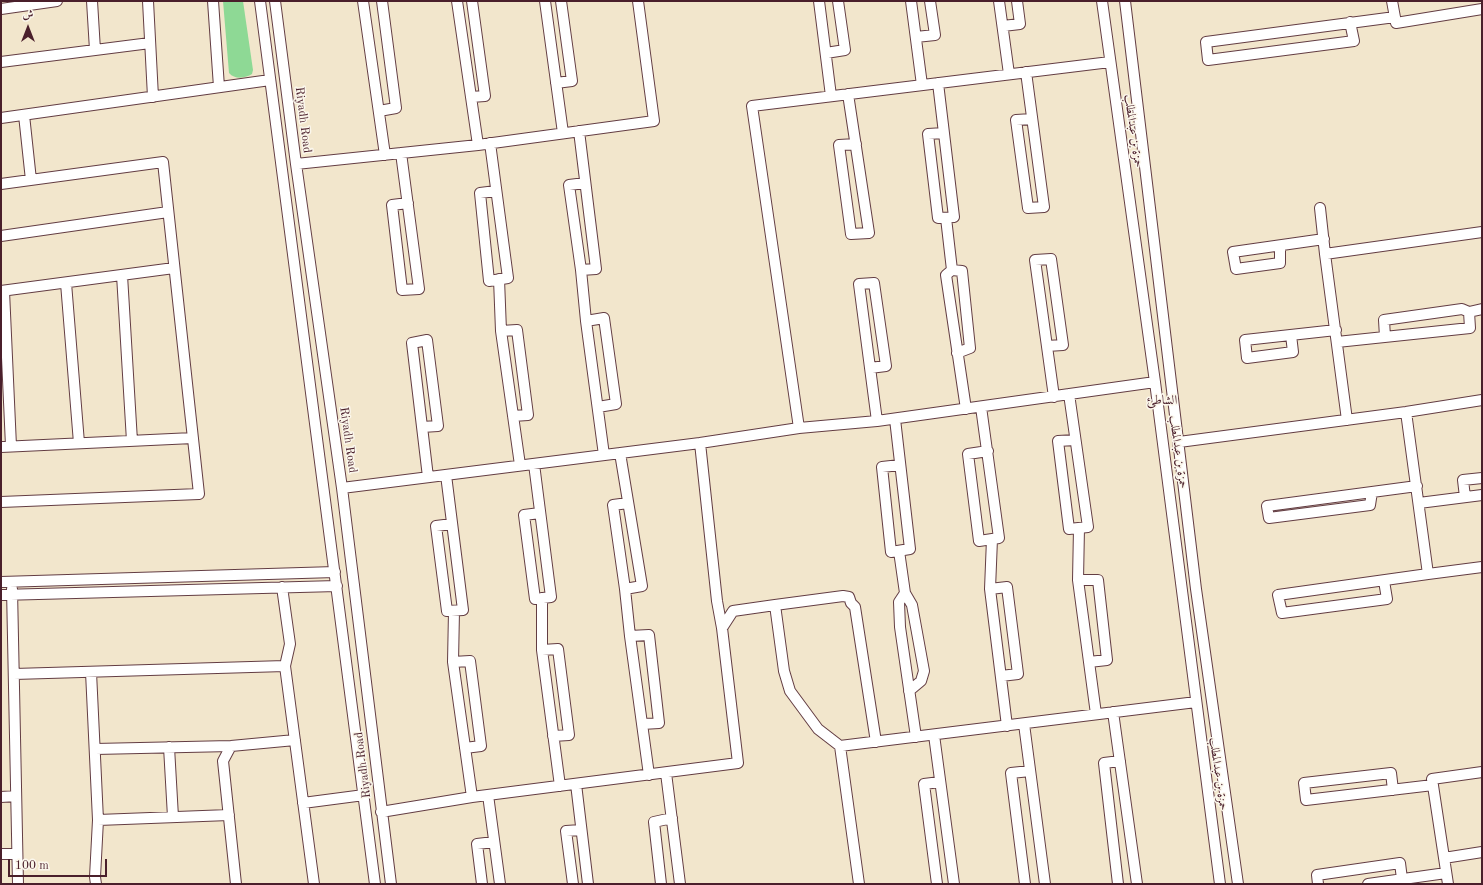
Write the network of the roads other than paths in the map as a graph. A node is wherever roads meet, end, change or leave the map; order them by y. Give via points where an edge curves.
1 (57, 1) edge
2 (92, 1) edge
3 (148, 1) edge
4 (213, 1) edge
5 (260, 1) edge
6 (275, 1) edge
7 (363, 1) edge
8 (382, 1) edge
9 (457, 1) edge
10 (472, 1) edge
11 (544, 1) edge
12 (561, 1) edge
13 (638, 1) edge
14 (819, 1) edge
15 (838, 1) edge
16 (911, 1) edge
17 (930, 1) edge
18 (999, 1) edge
19 (1017, 1) edge
20 (1102, 1) edge
21 (1125, 1) edge
22 (1392, 1) edge
23 (1, 9) edge
24 (1482, 9) edge
25 (1395, 16) junction
26 (1350, 22) junction
27 (1003, 26) junction
28 (916, 37) junction
29 (150, 43) junction
30 (95, 50) junction
31 (826, 53) junction
32 (1, 62) edge
33 (1110, 62) junction
34 (1026, 72) junction
35 (1009, 74) junction
36 (270, 80) junction
37 (556, 83) junction
38 (938, 83) junction
39 (922, 85) junction
40 (219, 88) junction
41 (848, 94) junction
42 (831, 96) junction
43 (153, 97) junction
44 (471, 97) junction
45 (379, 111) junction
46 (24, 115) junction
47 (1, 118) edge
48 (1032, 119) junction
49 (579, 131) junction
50 (563, 133) junction
51 (944, 133) junction
52 (490, 143) junction
53 (856, 144) junction
54 (478, 145) junction
55 (401, 153) junction
56 (385, 155) junction
57 (296, 164) junction
58 (31, 180) junction
59 (585, 183) junction
60 (1, 184) edge
61 (496, 191) junction
62 (408, 203) junction
63 (1320, 208) dead end
64 (168, 212) junction
65 (946, 218) junction
66 (1482, 232) edge
67 (1, 236) edge
68 (1324, 239) junction
69 (1280, 246) junction
70 (1325, 254) junction
71 (174, 268) junction
72 (581, 270) junction
73 (952, 270) junction
74 (122, 275) junction
75 (499, 279) junction
76 (66, 283) junction
77 (2, 291) edge
78 (1482, 309) edge
79 (1469, 312) junction
80 (586, 321) junction
81 (1336, 330) junction
82 (501, 331) junction
83 (1291, 335) junction
84 (1385, 337) junction
85 (1337, 342) junction
86 (1047, 346) junction
87 (957, 353) junction
88 (870, 368) junction
89 (1155, 382) junction
90 (1069, 394) junction
91 (1054, 396) junction
92 (1482, 400) edge
93 (598, 407) junction
94 (982, 407) junction
95 (966, 409) junction
96 (1406, 412) junction
97 (513, 416) junction
98 (894, 419) junction
99 (1347, 420) junction
100 (877, 421) junction
101 (422, 427) junction
102 (799, 428) junction
103 (193, 438) junction
104 (1075, 440) junction
105 (132, 441) junction
106 (1179, 442) junction
107 (79, 443) junction
108 (700, 443) junction
109 (6, 447) edge
110 (988, 451) junction
111 (620, 453) junction
112 (604, 455) junction
113 (534, 464) junction
114 (520, 465) junction
115 (900, 465) junction
116 (446, 475) junction
117 (428, 477) junction
118 (1482, 478) edge
119 (1417, 486) junction
120 (342, 488) junction
121 (1372, 492) junction
122 (1482, 495) edge
123 (1466, 497) junction
124 (1, 502) edge
125 (628, 503) junction
126 (1419, 503) junction
127 (540, 513) junction
128 (452, 524) junction
129 (1079, 528) junction
130 (992, 539) junction
131 (899, 551) junction
132 (1178, 551) junction
133 (1192, 554) junction
134 (1482, 567) edge
135 (335, 572) junction
136 (1428, 574) junction
137 (1078, 580) junction
138 (12, 581) junction
139 (1384, 581) junction
140 (1, 582) edge
141 (337, 586) junction
142 (1181, 586) junction
143 (282, 587) junction
144 (990, 589) junction
145 (1196, 589) junction
146 (625, 590) junction
147 (905, 593) junction
148 (1, 595) edge
149 (12, 595) junction
150 (542, 598) junction
151 (717, 601) junction
152 (775, 605) junction
153 (454, 611) junction
154 (733, 611) junction
155 (722, 628) junction
156 (630, 636) junction
157 (542, 650) junction
158 (453, 662) junction
159 (1089, 662) junction
160 (285, 666) junction
161 (91, 672) junction
162 (14, 674) junction
163 (1001, 676) junction
164 (909, 691) junction
165 (1196, 702) junction
166 (1113, 712) junction
167 (1096, 714) junction
168 (642, 724) junction
169 (1024, 724) junction
170 (1007, 726) junction
171 (934, 735) junction
172 (553, 736) junction
173 (916, 737) junction
174 (295, 740) junction
175 (876, 742) junction
176 (218, 746) junction
177 (231, 746) junction
178 (840, 746) junction
179 (169, 748) junction
180 (465, 748) junction
181 (95, 749) junction
182 (223, 761) junction
183 (1120, 761) junction
184 (1030, 771) junction
185 (666, 772) junction
186 (1482, 772) edge
187 (649, 775) junction
188 (940, 782) junction
189 (576, 784) junction
190 (1433, 785) junction
191 (560, 786) junction
192 (1393, 790) junction
193 (364, 795) junction
194 (488, 795) junction
195 (16, 796) junction
196 (1, 797) edge
197 (472, 797) junction
198 (303, 803) junction
199 (382, 812) junction
200 (229, 815) junction
201 (173, 817) junction
202 (672, 818) junction
203 (98, 820) junction
204 (581, 830) junction
205 (494, 842) junction
206 (1482, 852) edge
207 (1, 854) edge
208 (18, 854) junction
209 (1444, 858) junction
210 (1446, 873) junction
211 (1402, 879) junction
212 (18, 884) edge
213 (96, 884) edge
214 (236, 884) edge
215 (314, 884) edge
216 (376, 884) edge
217 (391, 884) edge
218 (482, 884) edge
219 (500, 884) edge
220 (573, 884) edge
221 (588, 884) edge
222 (662, 884) edge
223 (680, 884) edge
224 (859, 884) edge
225 (937, 884) edge
226 (954, 884) edge
227 (1025, 884) edge
228 (1045, 884) edge
229 (1118, 884) edge
230 (1137, 884) edge
231 (1220, 884) edge
232 (1238, 884) edge
233 (1318, 884) edge
234 (1368, 884) edge
235 (1448, 884) edge

1 - 23 street
2 - 30 street
3 - 29 street
4 - 40 street
5 - 36 street
6 - 57 street, Riyadh Road
7 - 45 street
8 - 45 street via 396,108
9 - 44 street
10 - 44 street via 485,96
11 - 37 street
12 - 37 street via 572,81
13 - 49 street via 654,121
14 - 31 street
15 - 31 street via 844,50
16 - 28 street
17 - 28 street via 934,35
18 - 27 street
19 - 27 street via 1020,24
20 - 33 street, حمزة بن عبدالمطلب
21 - 106 street, حمزة بن عبدالمطلب
22 - 25 street
24 - 25 street via 1396,23
25 - 26 street
26 - 26 street via 1206,42 1208,60 1354,41
27 - 35 street
28 - 39 street
29 - 30 street
29 - 43 street
30 - 32 street
31 - 42 street
33 - 34 street
33 - 89 street, حمزة بن عبدالمطلب
34 - 35 street
34 - 48 street
35 - 38 street
36 - 40 street
36 - 135 street
37 - 50 street
38 - 39 street
38 - 51 street
39 - 41 street
40 - 43 street
41 - 42 street
41 - 53 street
42 - 102 street via 752,106
43 - 46 street
44 - 54 street
45 - 56 street
46 - 47 street
46 - 58 street
48 - 48 street via 1044,207 1028,208 1016,120
49 - 50 street
49 - 59 street
50 - 52 street
51 - 65 street via 954,217
51 - 65 street via 928,134 938,218
52 - 54 street
52 - 61 street
53 - 53 street via 869,233 851,234 839,145
54 - 55 street
55 - 56 street
55 - 62 street
56 - 57 street
57 - 120 street, Riyadh Road
58 - 60 street
58 - 64 street via 163,162
59 - 72 street via 596,269
59 - 72 street via 569,185
61 - 75 street via 508,278
61 - 75 street via 480,193 490,281
62 - 62 street via 419,289 402,290 392,206
63 - 68 street
64 - 67 street
64 - 71 street
65 - 73 street
66 - 70 street
68 - 69 street
68 - 70 street
69 - 69 street via 1233,252 1236,269 1280,263
70 - 81 street
71 - 74 street
71 - 103 street
72 - 80 street
73 - 87 street via 946,275
73 - 87 street via 962,271 970,348
74 - 76 street
74 - 105 street
75 - 82 street
76 - 77 street
76 - 107 street
77 - 109 street
78 - 79 street
79 - 84 street via 1470,328
79 - 84 street via 1462,309 1384,320
80 - 93 street
80 - 93 street via 604,318 616,404
81 - 83 street
81 - 85 street
82 - 97 street
82 - 97 street via 517,330 528,415
83 - 83 street via 1245,340 1247,358 1293,352
84 - 85 street
85 - 99 street
86 - 86 street via 1035,260 1051,259 1063,345
86 - 91 street
87 - 95 street
88 - 88 street via 859,284 874,283 886,366
88 - 100 street
89 - 90 street
89 - 132 street, حمزة بن عبدالمطلب
90 - 91 street
90 - 104 street
91 - 94 street
92 - 96 street
93 - 112 street
94 - 95 street
94 - 110 street
95 - 98 street
96 - 99 street
96 - 119 street
97 - 114 street
98 - 100 street
98 - 115 street
99 - 106 street
100 - 102 street
101 - 101 street via 412,343 427,340 438,426
101 - 117 street
102 - 108 street
103 - 105 street
103 - 124 street via 199,494
104 - 129 street via 1088,527
104 - 129 street via 1058,441 1069,529
105 - 107 street
106 - 133 street, حمزة بن عبدالمطلب
107 - 109 street
108 - 111 street
108 - 151 street
110 - 130 street via 999,538
110 - 130 street via 968,454 979,541
111 - 112 street
111 - 125 street
112 - 113 street
113 - 114 street
113 - 127 street
114 - 116 street
115 - 131 street via 910,549
115 - 131 street via 882,466 891,552
116 - 117 street
116 - 128 street
117 - 120 street
118 - 123 street via 1463,480
119 - 121 street
119 - 126 street
120 - 199 street, Riyadh Road
121 - 121 street via 1267,506 1269,518 1370,505
122 - 123 street
123 - 126 street
125 - 146 street via 642,586
125 - 146 street via 613,504
126 - 136 street
127 - 150 street via 551,597
127 - 150 street via 524,515 535,599
128 - 153 street via 463,610
128 - 153 street via 436,526 447,611
129 - 137 street
130 - 144 street
131 - 147 street
132 - 133 street
132 - 142 street, حمزة بن عبدالمطلب
133 - 145 street, حمزة بن عبدالمطلب
134 - 136 street
135 - 138 street
135 - 141 street
136 - 139 street
137 - 159 street
137 - 159 street via 1098,580 1107,660
138 - 140 street
138 - 149 street
139 - 139 street via 1278,595 1282,613 1387,600
141 - 143 street
141 - 193 street
142 - 145 street
142 - 165 street, حمزة بن عبدالمطلب
143 - 149 street
143 - 160 street via 290,644
144 - 163 street
144 - 163 street via 1007,587 1018,674
145 - 232 street, حمزة بن عبدالمطلب
146 - 156 street
147 - 164 street via 900,602 900,627
147 - 164 street via 912,605 924,671 921,681
148 - 149 street
149 - 162 street
150 - 157 street
151 - 154 street
151 - 155 street
152 - 154 street
152 - 175 street via 850,596 855,607
152 - 178 street via 784,671 790,691 818,729
153 - 158 street
154 - 155 street
155 - 185 street via 738,763
156 - 168 street
156 - 168 street via 649,635 659,723
157 - 172 street
157 - 172 street via 558,649 569,735
158 - 180 street
158 - 180 street via 470,661 481,746
159 - 167 street
160 - 161 street
160 - 174 street
161 - 162 street
161 - 181 street
162 - 195 street
163 - 170 street
164 - 173 street
165 - 166 street
165 - 231 street, حمزة بن عبدالمطلب
166 - 167 street
166 - 183 street
167 - 169 street
168 - 187 street
169 - 170 street
169 - 184 street
170 - 171 street
171 - 173 street
171 - 188 street
172 - 191 street
173 - 175 street
174 - 177 street
174 - 198 street
175 - 178 street
176 - 177 street
176 - 179 street
176 - 182 street
177 - 182 street
178 - 224 street
179 - 181 street
179 - 201 street
180 - 197 street
181 - 203 street
182 - 200 street
183 - 229 street via 1104,763
183 - 230 street
184 - 227 street via 1011,773
184 - 228 street
185 - 187 street
185 - 202 street
186 - 190 street via 1432,779
187 - 189 street
188 - 225 street via 924,784
188 - 226 street
189 - 191 street
189 - 204 street
190 - 192 street
190 - 209 street
191 - 194 street
192 - 192 street via 1306,800 1304,783 1391,773
193 - 198 street
193 - 216 street
194 - 197 street
194 - 205 street
195 - 196 street
195 - 208 street
197 - 199 street
198 - 215 street
199 - 217 street, Riyadh Road
200 - 201 street
200 - 214 street
201 - 203 street
202 - 222 street via 654,822
202 - 223 street
203 - 213 street
204 - 220 street via 566,831
204 - 221 street
205 - 218 street via 477,844
205 - 219 street
206 - 209 street
207 - 208 street
208 - 212 street
209 - 210 street
210 - 211 street
210 - 235 street
211 - 233 street via 1400,863 1317,875
211 - 234 street

